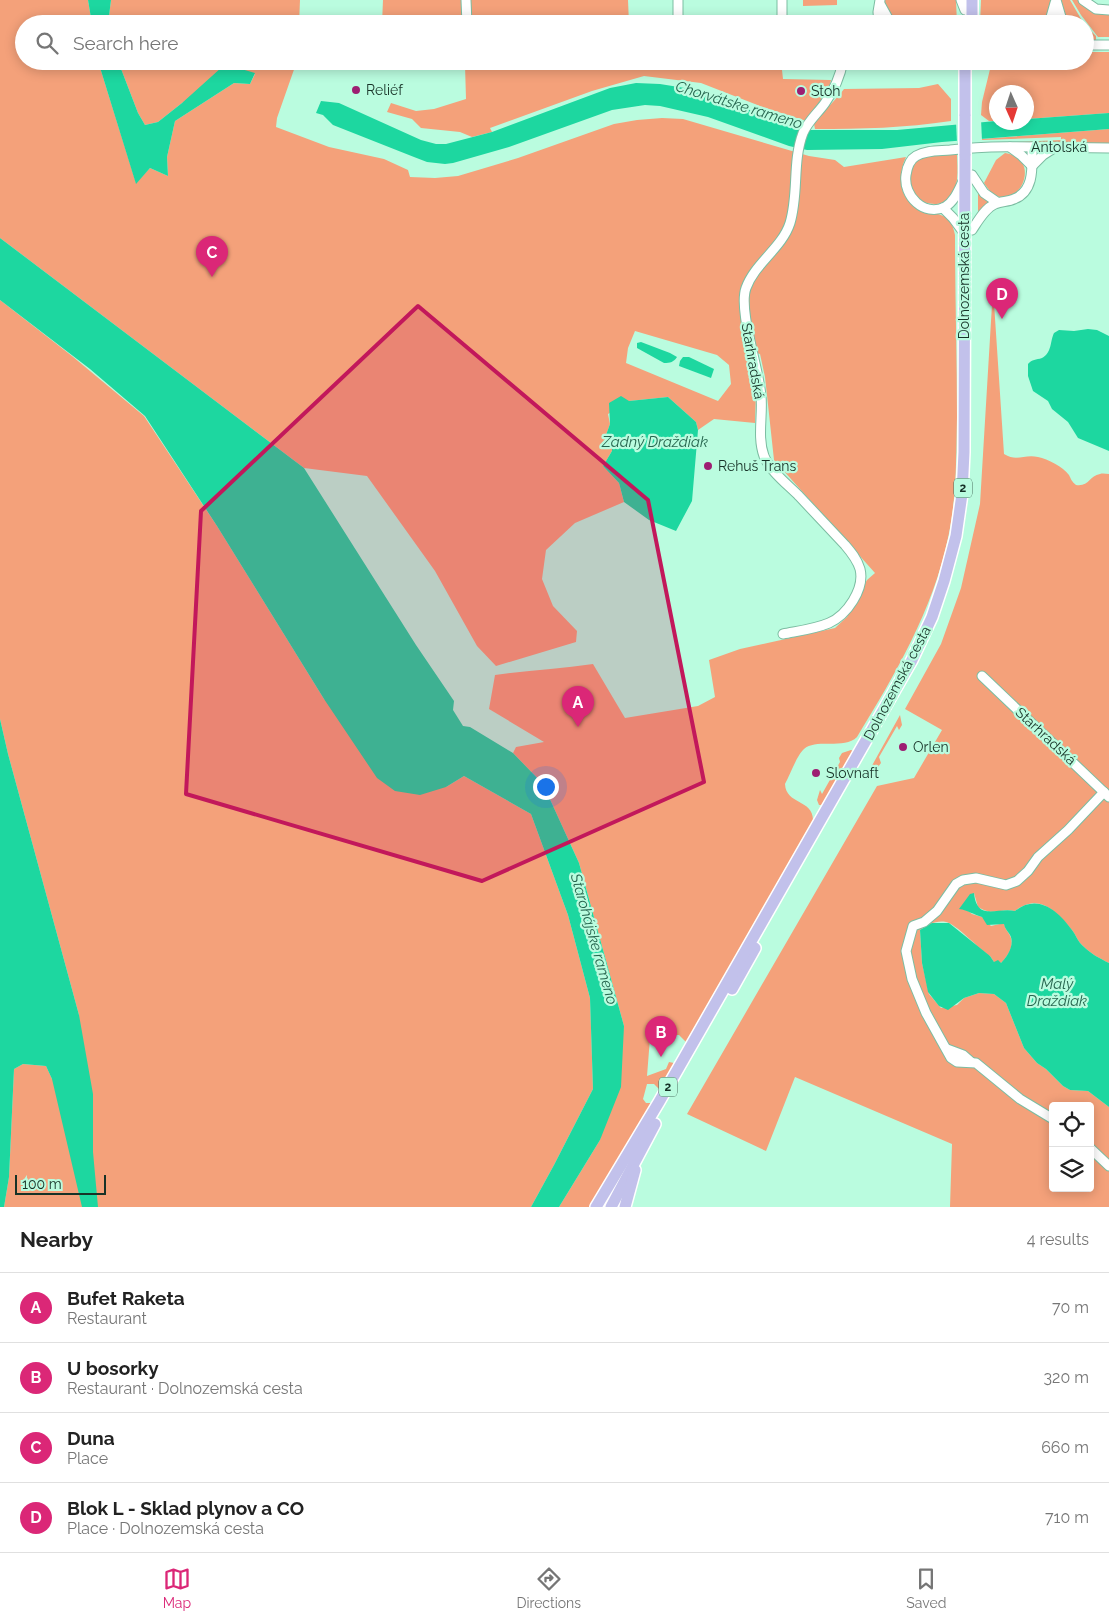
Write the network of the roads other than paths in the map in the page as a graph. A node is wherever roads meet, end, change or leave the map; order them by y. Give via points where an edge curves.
1 (466, 0) edge
2 (678, 0) edge
3 (782, 0) edge
4 (1056, 0) edge
5 (1083, 0) edge
6 (968, 2) edge
7 (1109, 10) edge
8 (466, 15) edge
9 (678, 15) edge
10 (782, 15) edge
11 (966, 15) edge
12 (970, 15) edge
13 (1054, 15) edge
14 (1059, 15) edge
15 (1094, 45) edge
16 (1109, 45) edge
17 (841, 70) edge
18 (968, 70) edge
19 (1010, 147) junction
20 (1032, 147) junction
21 (1054, 148) junction
22 (1109, 148) edge
23 (1032, 166) junction
24 (968, 177) junction
25 (997, 202) junction
26 (943, 208) junction
27 (968, 232) junction
28 (783, 634) dead end
29 (982, 676) dead end
30 (1106, 794) edge
31 (1049, 1117) edge
32 (1094, 1152) edge
33 (637, 1156) junction
34 (1109, 1166) edge
35 (596, 1207) edge
36 (611, 1207) edge
37 (625, 1207) edge

1 - 8 street
2 - 9 street
3 - 10 street
4 - 13 street
4 - 14 street
5 - 7 street via 1096,9
6 - 11 main road
6 - 12 main road
15 - 16 street
17 - 28 street, Starhradská via 835,87 808,123 798,152 794,210 789,225 752,274 745,290 744,308 761,396 760,439 764,457 855,557 860,569 857,594 840,616 824,625
18 - 24 main road, Dolnozemská cesta / 2, bridge
19 - 20 street, Antolská
19 - 23 street
19 - 26 street, Antolská via 931,151 913,158 905,178 909,194 922,206
20 - 21 street, Antolská
20 - 23 street
21 - 22 street, Antolská
21 - 23 street
23 - 25 street via 1030,181 1022,194
24 - 25 street
24 - 26 street via 956,196
24 - 27 main road, Dolnozemská cesta / 2
25 - 27 street
26 - 27 street
27 - 33 main road, Dolnozemská cesta / 2 via 970,483 961,544 945,601 909,679
27 - 35 main road, Dolnozemská cesta / 2 via 963,484 953,548 932,617 912,660
29 - 30 street, Starhradská
30 - 31 street via 1017,881 1006,885 976,878 956,884 937,911 913,926 906,950 912,980 926,1013 952,1058 982,1067 1020,1099
32 - 34 street
33 - 36 main road, Dolnozemská cesta / 2
33 - 37 main road

